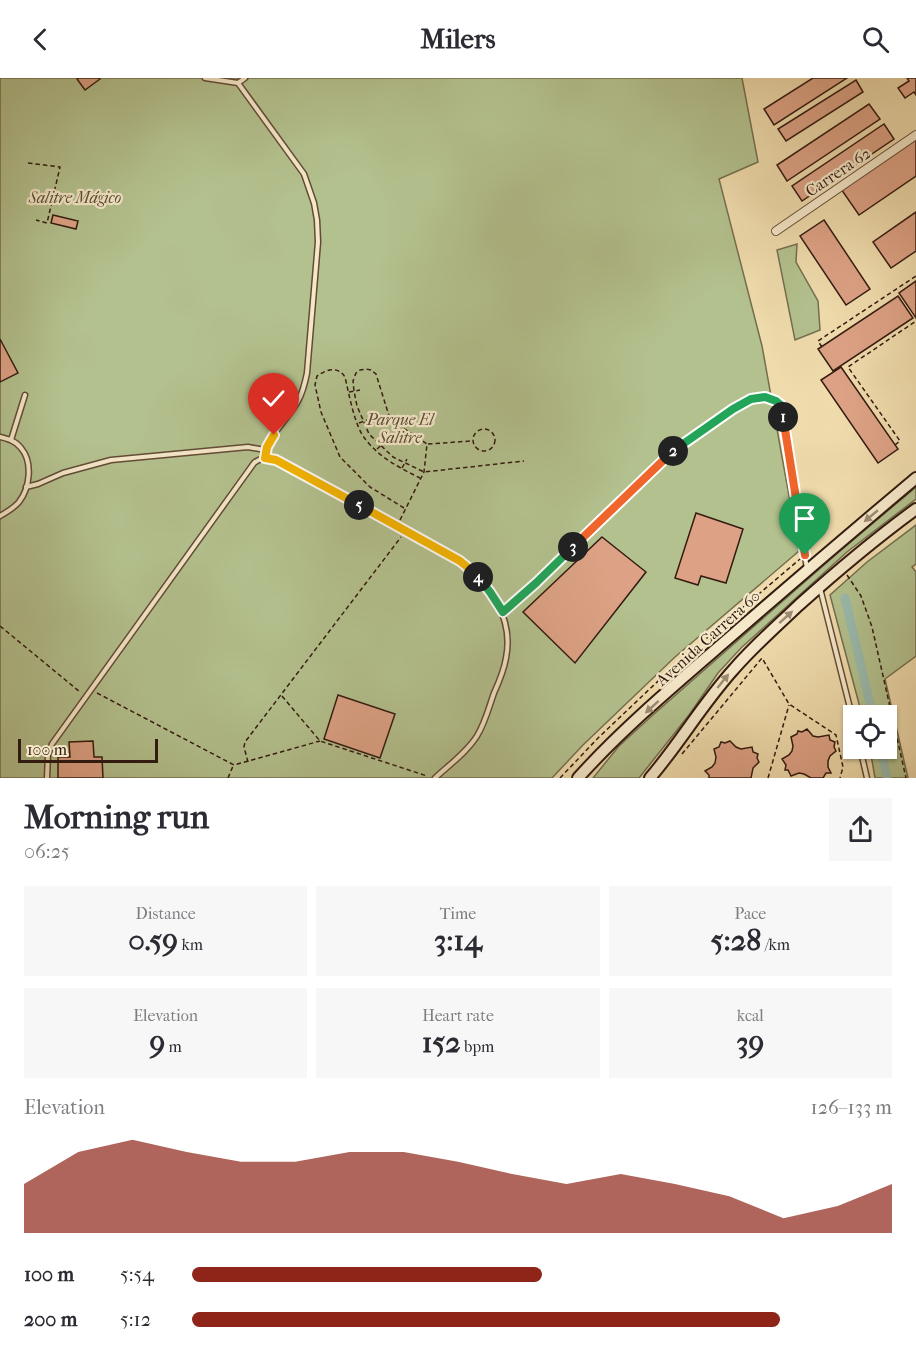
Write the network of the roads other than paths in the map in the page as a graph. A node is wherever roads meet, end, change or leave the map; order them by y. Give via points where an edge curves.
1 (205, 78) edge
2 (245, 78) edge
3 (237, 84) junction
4 (916, 135) edge
5 (776, 231) dead end
6 (25, 395) dead end
7 (0, 437) edge
8 (11, 440) junction
9 (266, 450) junction
10 (265, 458) junction
11 (916, 478) edge
12 (26, 487) junction
13 (916, 509) edge
14 (0, 516) edge
15 (807, 570) junction
16 (820, 587) junction
17 (503, 612) junction
18 (849, 705) edge
19 (863, 759) edge
20 (47, 778) edge
21 (434, 778) edge
22 (578, 778) edge
23 (650, 778) edge
24 (867, 778) edge

1 - 3 lane
2 - 3 lane
3 - 9 lane via 304,174 317,220 304,386 298,402
4 - 5 street, Carrera 62
6 - 8 lane
7 - 8 lane
8 - 12 lane via 26,457
9 - 10 lane
9 - 12 lane via 248,447 111,460 63,472
10 - 17 lane via 276,460 460,561
10 - 20 lane via 254,463 52,744
11 -> 15 main road, Avenida Carrera 60
12 - 14 lane via 18,503
13 - 16 main road
15 - 17 lane via 781,405 765,397 751,399 733,409 669,454
15 -> 22 main road, Avenida Carrera 60
16 - 18 lane
23 -> 16 main road via 736,666
17 - 21 lane via 508,634 506,659 486,717 477,736
19 - 24 lane

